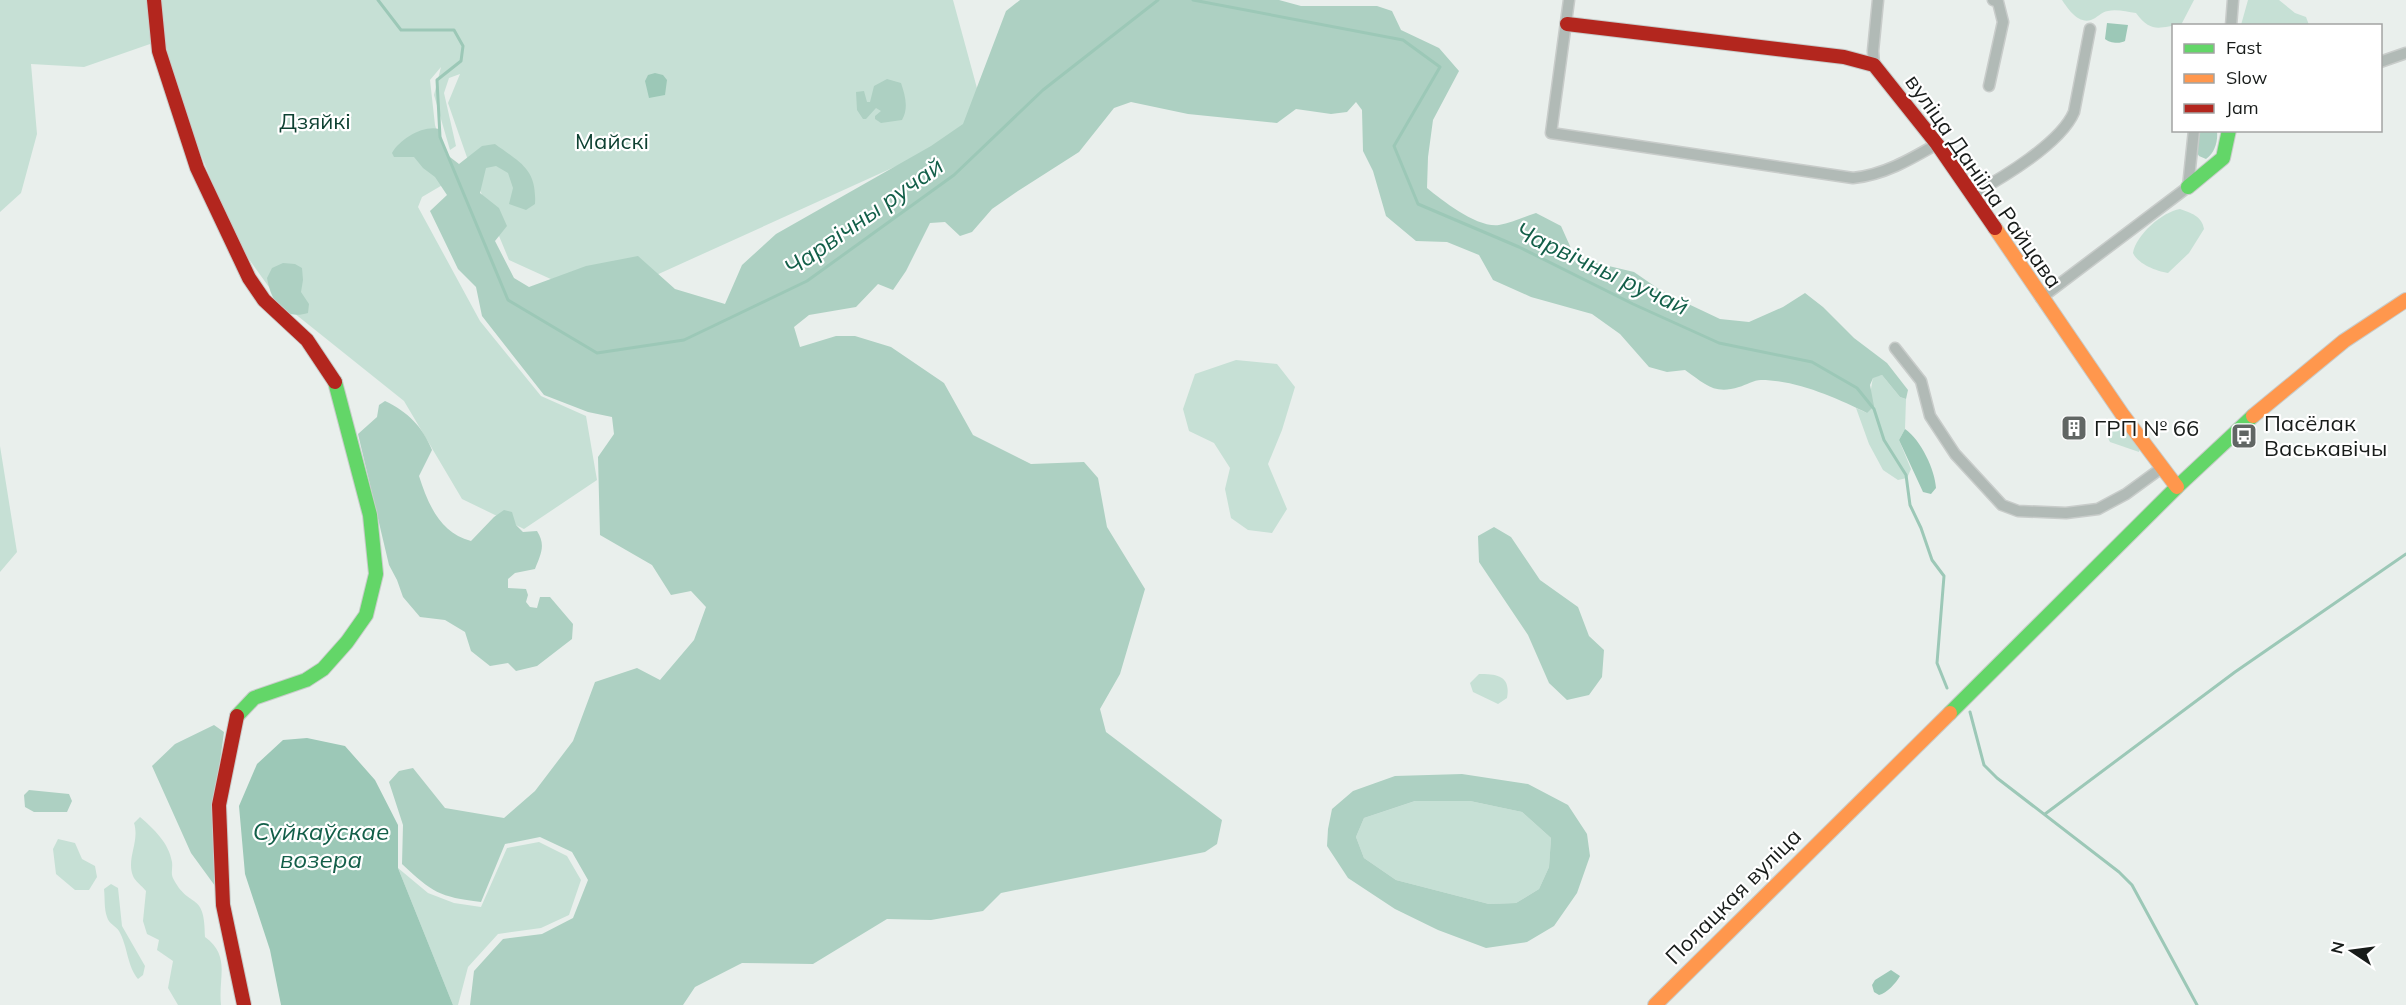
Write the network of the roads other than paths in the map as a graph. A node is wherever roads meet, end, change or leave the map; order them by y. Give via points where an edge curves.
1 (154, 0) edge
2 (1569, 0) edge
3 (1878, 0) edge
4 (1994, 0) edge
5 (2234, 0) edge
6 (1567, 24) junction
7 (2232, 24) edge
8 (2090, 29) dead end
9 (2406, 53) edge
10 (2382, 61) edge
11 (1874, 65) junction
12 (1989, 86) dead end
13 (2194, 132) edge
14 (2229, 132) edge
15 (1937, 144) junction
16 (2188, 187) junction
17 (1973, 194) junction
18 (2041, 298) junction
19 (2406, 300) edge
20 (1895, 348) dead end
21 (2163, 466) junction
22 (2177, 487) junction
23 (244, 1005) edge
24 (1655, 1005) edge

1 - 23 street via 159,51 197,168 249,278 264,300 307,340 334,381 370,515 376,574 366,615 323,669 306,680 254,698 238,714 219,805 223,905
2 - 6 street
3 - 11 street
4 - 12 street via 2003,22
5 - 7 street
6 - 11 street, вуліца Данііла Райцава via 1844,57
6 - 15 street via 1551,133 1853,178 1873,176
8 - 17 street via 2070,123 2013,170
9 - 10 street
11 - 15 street, вуліца Данііла Райцава
13 - 16 street
14 - 16 street via 2223,158
15 - 17 street, вуліца Данііла Райцава
16 - 18 street
17 - 18 street, вуліца Данііла Райцава
18 - 21 street, вуліца Данііла Райцава
19 - 22 street, Полацкая вуліца via 2366,323 2315,361 2259,408
20 - 21 street via 1921,381 1930,416 1955,454 2002,505 2018,512 2098,509
21 - 22 street, вуліца Данііла Райцава
22 - 24 street, Полацкая вуліца

